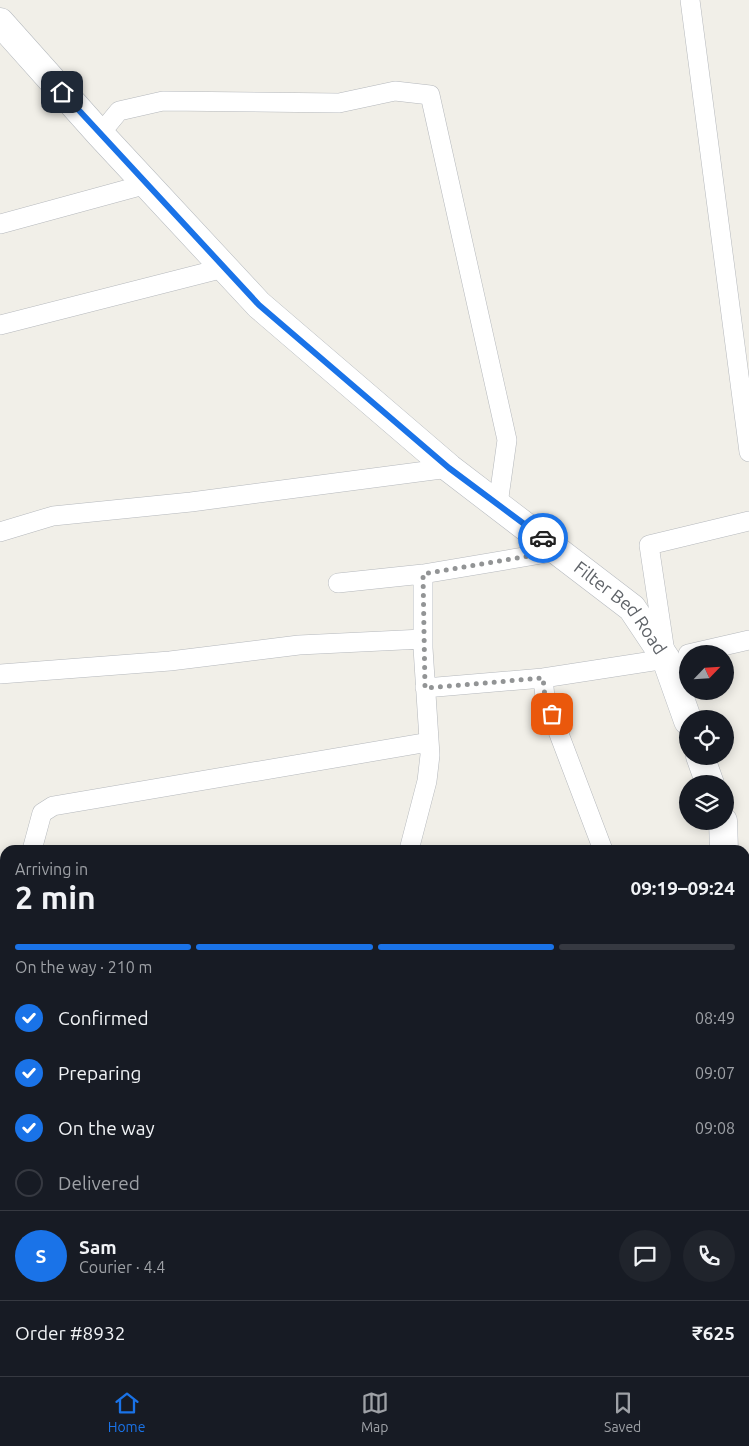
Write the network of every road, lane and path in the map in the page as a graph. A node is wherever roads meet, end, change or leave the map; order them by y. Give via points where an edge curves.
1 (690, 0) edge
2 (0, 22) edge
3 (100, 134) junction
4 (146, 184) junction
5 (0, 224) edge
6 (224, 268) junction
7 (0, 325) edge
8 (749, 452) edge
9 (449, 468) junction
10 (498, 504) junction
11 (749, 520) edge
12 (0, 532) edge
13 (559, 551) junction
14 (423, 574) junction
15 (338, 583) dead end
16 (423, 640) junction
17 (749, 640) edge
18 (726, 645) edge
19 (679, 651) edge
20 (679, 654) edge
21 (679, 655) edge
22 (0, 674) edge
23 (543, 678) junction
24 (425, 688) junction
25 (429, 742) junction
26 (723, 830) edge
27 (33, 845) edge
28 (411, 845) edge
29 (601, 845) edge
30 (724, 845) edge

1 - 8 street
2 - 3 street, Filter Bed Road
3 - 4 street, Filter Bed Road
3 - 10 street via 119,111 163,101 339,102 395,91 430,95 507,440
4 - 5 street
4 - 6 street, Filter Bed Road
6 - 7 street
6 - 9 street, Filter Bed Road via 259,305
9 - 10 street, Filter Bed Road
9 - 12 street via 191,502 53,516
10 - 13 street, Filter Bed Road
11 - 19 street via 649,544
13 - 14 street
13 - 20 street, Filter Bed Road via 632,608
14 - 15 street
14 - 16 street
16 - 22 street via 299,645 170,661
16 - 24 street
17 - 18 street
21 - 23 street
23 - 24 street
23 - 29 street via 545,697
24 - 25 street
25 - 27 street via 53,806 42,814
25 - 28 street via 427,781
26 - 30 street

